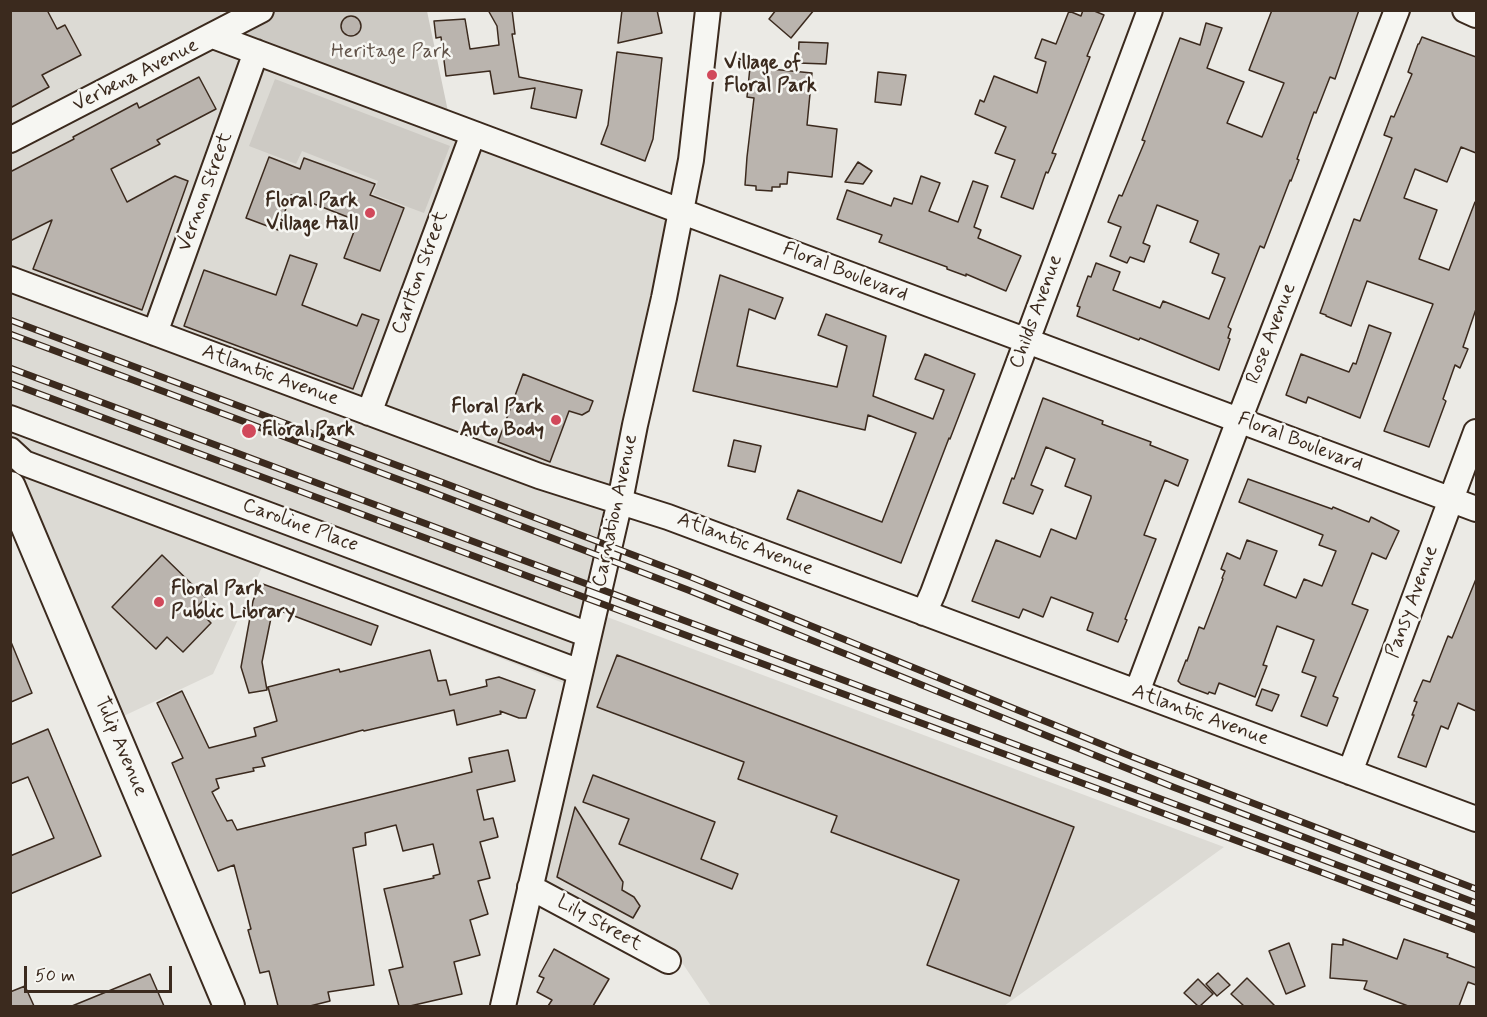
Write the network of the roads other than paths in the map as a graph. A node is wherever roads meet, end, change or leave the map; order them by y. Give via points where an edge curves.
1 (261, 10) edge
2 (708, 10) edge
3 (1150, 10) edge
4 (1397, 10) edge
5 (1465, 10) edge
6 (1476, 15) edge
7 (213, 36) junction
8 (256, 52) junction
9 (473, 134) junction
10 (10, 140) edge
11 (680, 211) junction
12 (10, 279) edge
13 (156, 333) junction
14 (1026, 340) junction
15 (369, 413) junction
16 (10, 418) edge
17 (1239, 420) junction
18 (1476, 432) edge
19 (10, 450) edge
20 (10, 487) edge
21 (1451, 500) junction
22 (620, 501) junction
23 (1476, 509) edge
24 (924, 613) junction
25 (589, 635) junction
26 (580, 672) junction
27 (1137, 692) junction
28 (1350, 772) junction
29 (1476, 819) edge
30 (530, 887) junction
31 (668, 962) dead end
32 (229, 1006) edge
33 (503, 1006) edge

1 - 7 street, Verbena Avenue
2 - 11 street, Carnation Avenue via 691,160
3 - 14 street, Childs Avenue
4 - 17 street, Rose Avenue
5 - 6 street
7 - 8 street, Floral Boulevard
7 - 10 street, Verbena Avenue
8 - 9 street, Floral Boulevard
8 - 13 street, Vernon Street
9 - 11 street, Floral Boulevard
9 - 15 street, Carlton Street
11 - 14 street, Floral Boulevard
11 - 22 street, Carnation Avenue
12 - 13 street, Atlantic Avenue
13 - 15 street, Atlantic Avenue
14 - 17 street, Floral Boulevard
14 - 24 street, Childs Avenue
15 - 22 street, Atlantic Avenue via 539,476
16 - 25 street, Caroline Place
17 - 21 street, Floral Boulevard
17 - 27 street, Rose Avenue
18 - 21 street, Pansy Avenue
19 - 26 street via 24,463
20 - 32 main road, Tulip Avenue
21 - 23 street, Floral Boulevard
21 - 28 street, Pansy Avenue
22 - 24 street, Atlantic Avenue
22 - 25 street, Carnation Avenue
24 - 27 street, Atlantic Avenue
25 - 26 street, Carnation Avenue
26 - 30 street, Carnation Avenue
27 - 28 street, Atlantic Avenue
28 - 29 street, Atlantic Avenue
30 - 31 street, Lily Street
30 - 33 street, Carnation Avenue

